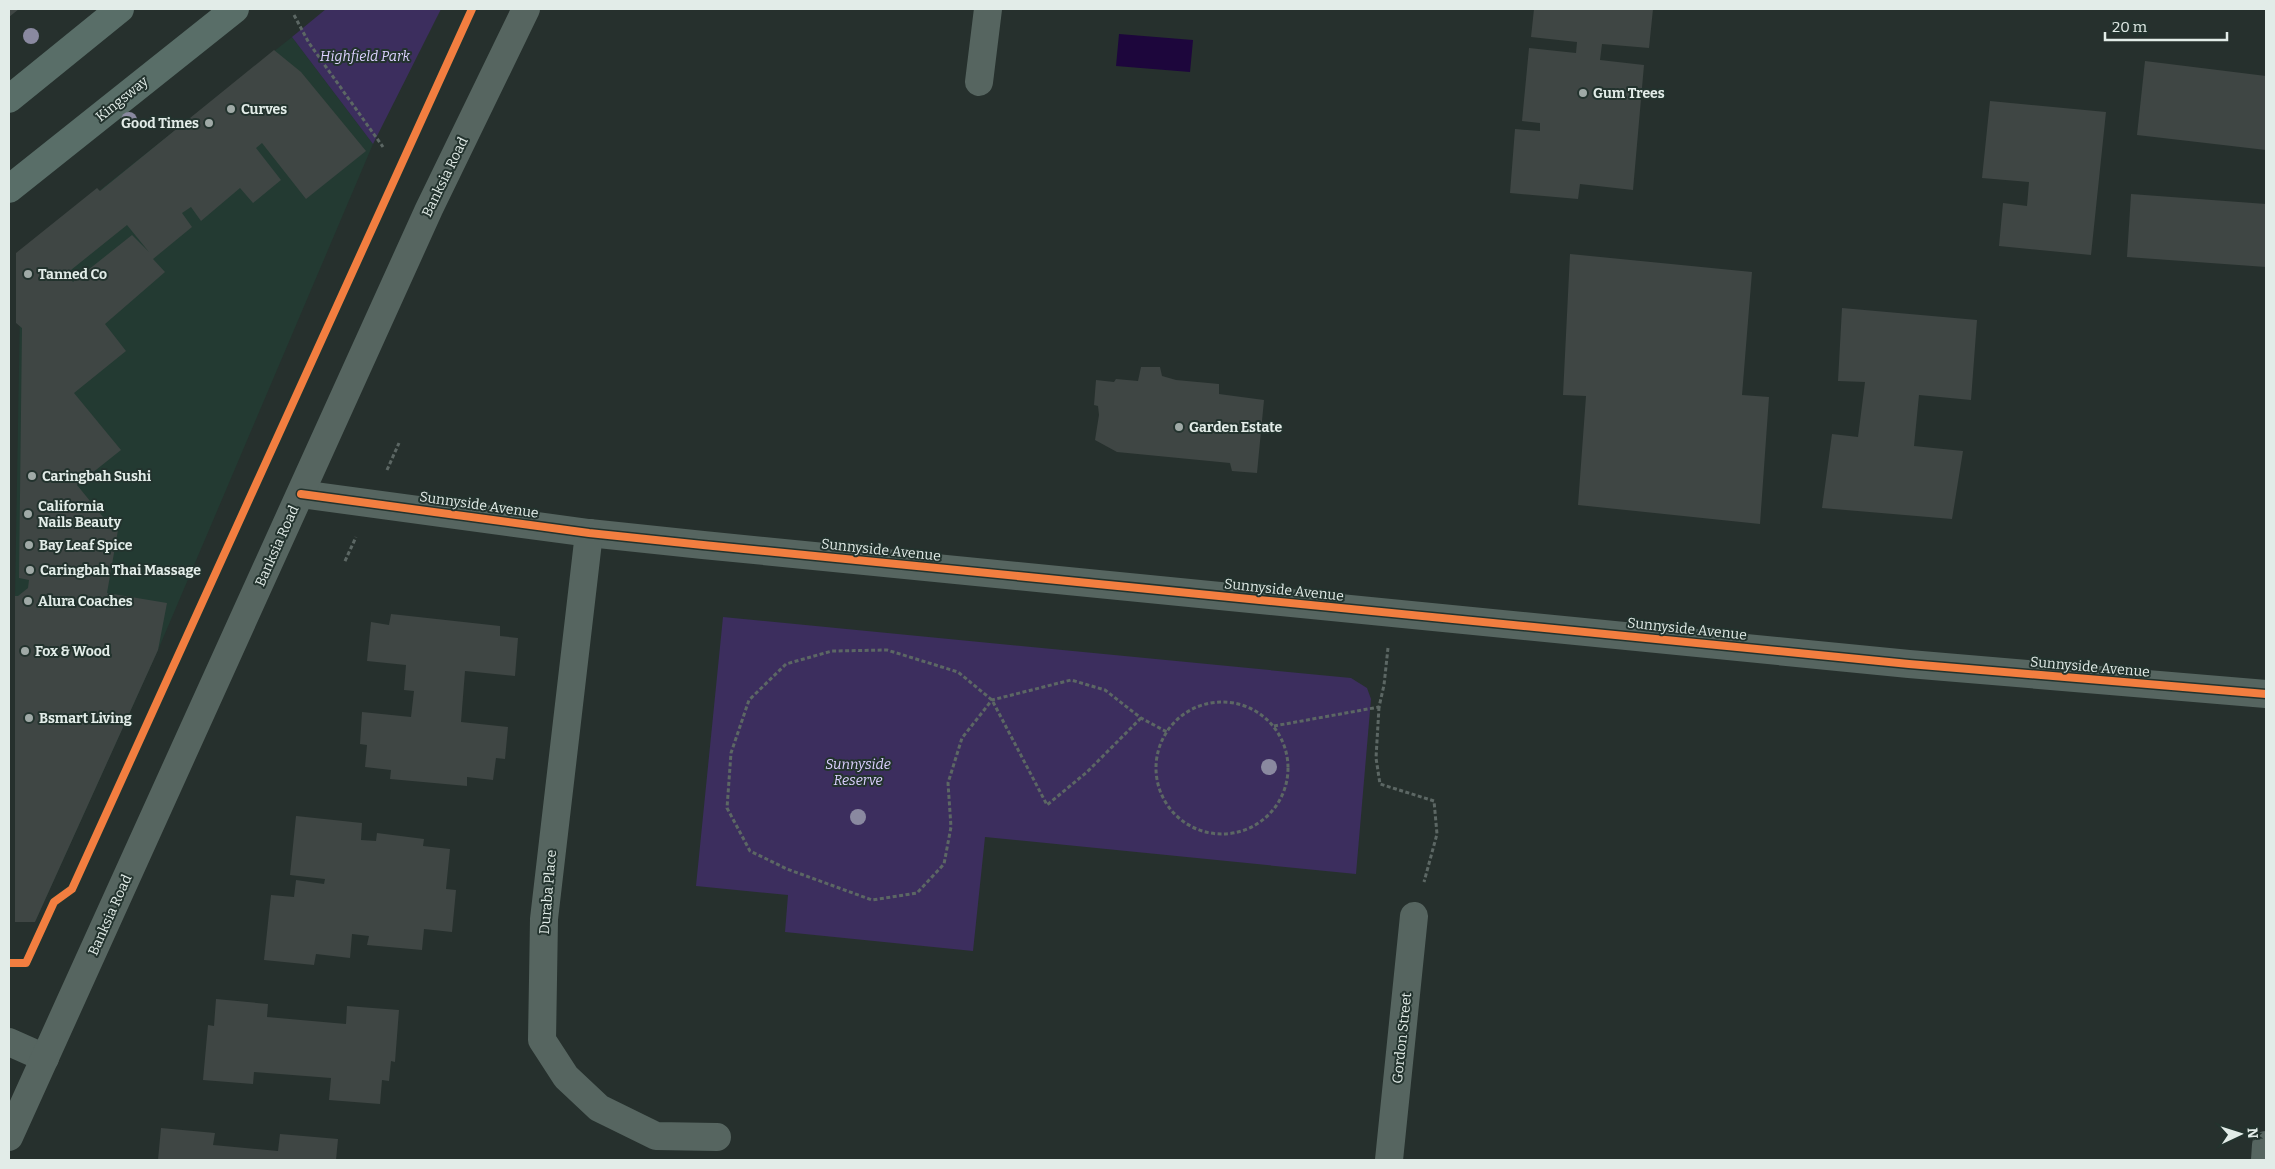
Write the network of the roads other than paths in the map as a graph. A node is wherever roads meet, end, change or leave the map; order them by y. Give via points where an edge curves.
1 (120, 9) edge
2 (235, 9) edge
3 (526, 9) edge
4 (988, 9) edge
5 (979, 82) dead end
6 (9, 99) edge
7 (9, 189) edge
8 (300, 494) junction
9 (588, 533) junction
10 (2266, 694) edge
11 (1414, 916) road end
12 (9, 1042) edge
13 (45, 1058) junction
14 (9, 1137) edge
15 (716, 1137) dead end
16 (2266, 1145) edge
17 (1389, 1160) edge
18 (2265, 1160) edge

1 - 6 main road
2 - 7 main road, Kingsway
3 - 8 street, Banksia Road via 429,209
4 - 5 street
8 - 9 street, Sunnyside Avenue
8 - 13 street, Banksia Road
9 - 10 street, Sunnyside Avenue via 1900,663
9 - 15 street, Duraba Place via 544,919 542,1040 566,1077 600,1108 656,1136
11 - 17 street, Gordon Street
12 - 13 street
13 - 14 street, Banksia Road
16 - 18 street

